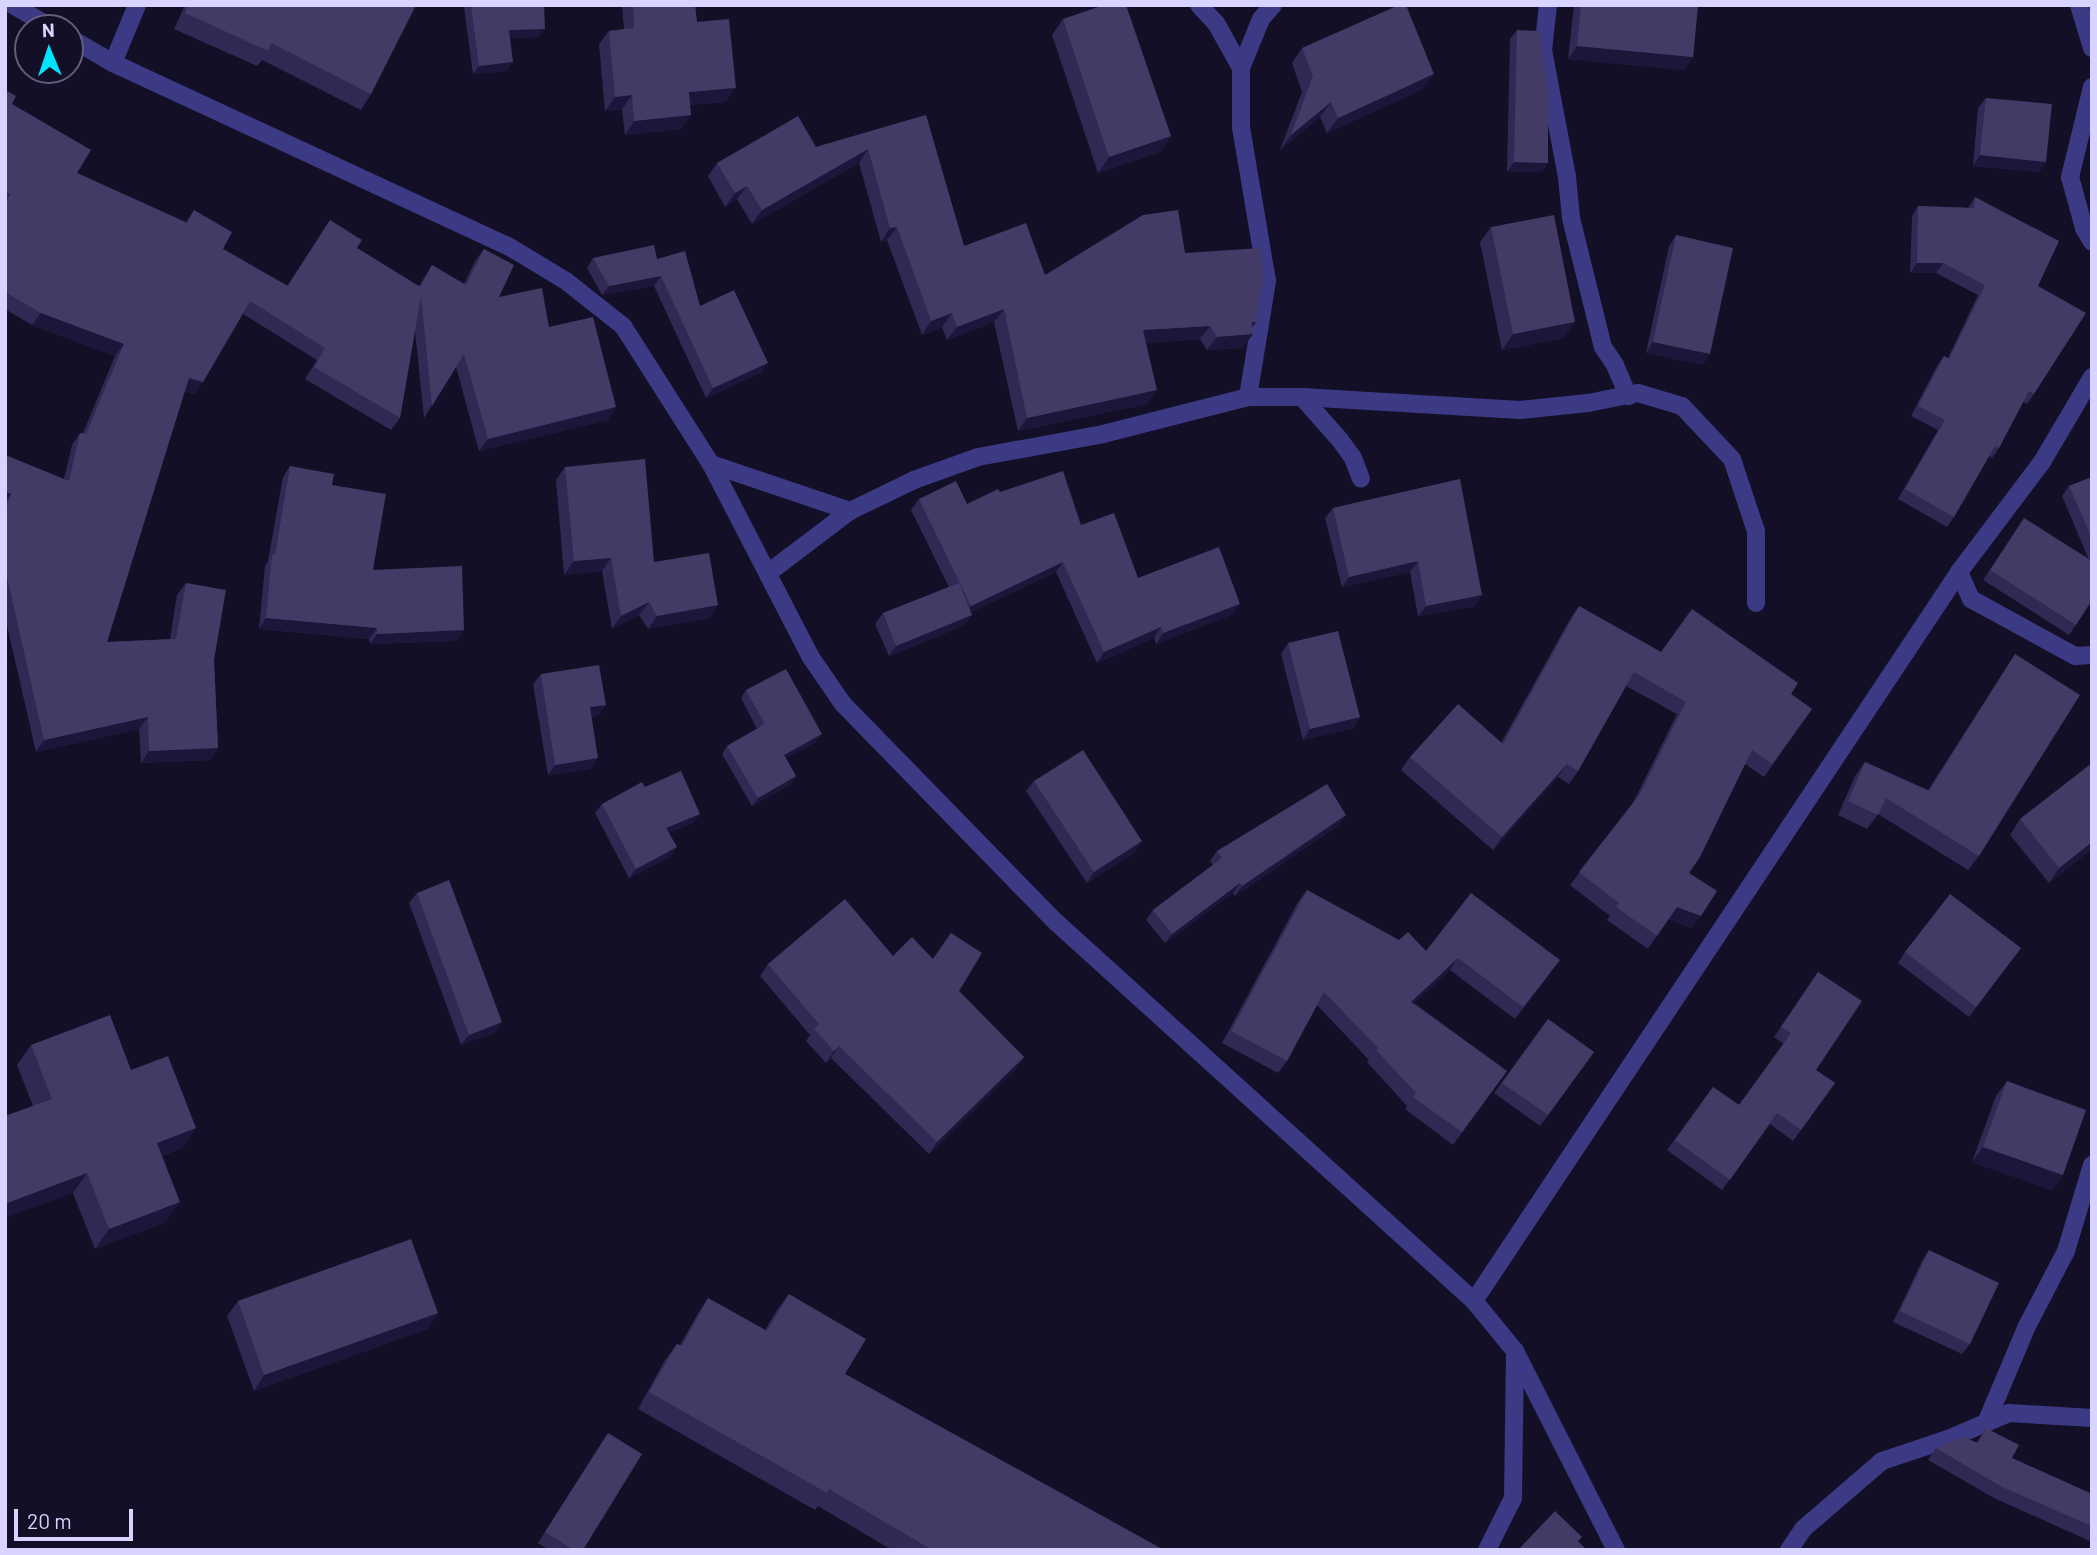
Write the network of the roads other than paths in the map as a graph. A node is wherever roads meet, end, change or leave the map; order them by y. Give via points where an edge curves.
1 (13, 5) edge
2 (138, 5) edge
3 (1199, 5) edge
4 (1273, 5) edge
5 (1548, 5) edge
6 (2079, 5) edge
7 (28, 14) edge
8 (84, 46) edge
9 (2092, 48) edge
10 (113, 63) junction
11 (1241, 68) junction
12 (2092, 87) edge
13 (2092, 242) edge
14 (2092, 377) edge
15 (1628, 396) junction
16 (1248, 397) junction
17 (1302, 397) junction
18 (711, 464) junction
19 (1361, 479) dead end
20 (850, 511) junction
21 (1959, 572) junction
22 (768, 573) junction
23 (1756, 603) dead end
24 (2092, 655) edge
25 (2092, 1165) edge
26 (1474, 1301) junction
27 (1515, 1351) junction
28 (2092, 1418) edge
29 (1986, 1423) junction
30 (1487, 1550) edge
31 (1616, 1550) edge
32 (1789, 1550) edge

1 - 7 street
2 - 10 street
3 - 11 street via 1216,23
4 - 11 street via 1261,19
5 - 15 street via 1543,50 1571,219 1603,347
6 - 9 street
8 - 10 street
10 - 18 street via 508,246 566,281 623,326
11 - 16 street via 1241,127 1267,281
12 - 13 street via 2070,177
14 - 21 street via 2042,462
15 - 17 street via 1520,410
15 - 23 street via 1638,393 1682,405 1732,459 1756,531
16 - 17 street
16 - 20 street via 1103,434 978,457 914,480
17 - 19 street via 1353,458
18 - 20 street
18 - 22 street
20 - 22 street
21 - 24 street via 1971,599 2076,656
21 - 26 street
22 - 26 street via 810,656 843,704 1057,923
25 - 29 street via 2066,1251 2027,1326
26 - 27 street
27 - 30 street via 1513,1498
27 - 31 street
28 - 29 street via 2009,1413
29 - 32 street via 1882,1461 1803,1529

